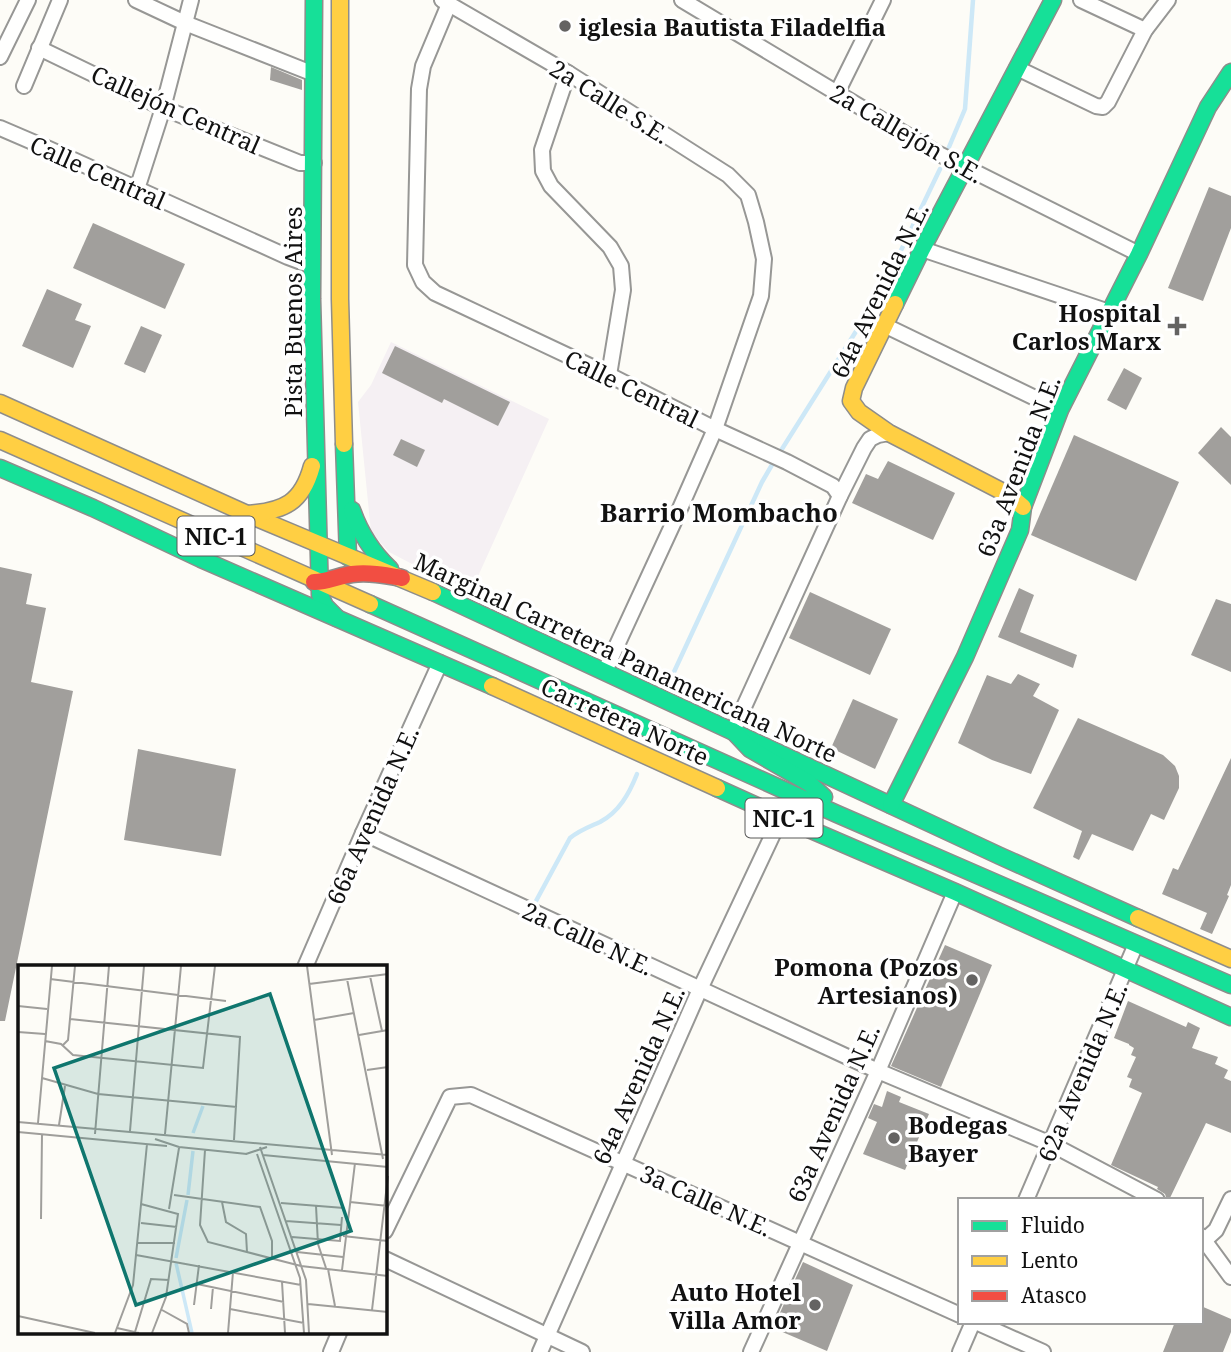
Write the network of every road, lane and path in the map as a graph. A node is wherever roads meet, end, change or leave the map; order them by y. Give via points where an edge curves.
1 (29, 0) edge
2 (60, 0) edge
3 (136, 0) edge
4 (191, 0) edge
5 (314, 0) edge
6 (340, 0) edge
7 (682, 0) edge
8 (883, 0) edge
9 (1053, 0) edge
10 (1082, 0) edge
11 (1168, 0) edge
12 (446, 2) edge
13 (185, 23) junction
14 (1145, 30) junction
15 (39, 48) junction
16 (0, 57) edge
17 (1017, 68) junction
18 (1231, 72) edge
19 (568, 73) junction
20 (314, 74) junction
21 (24, 86) dead end
22 (837, 93) junction
23 (163, 108) junction
24 (0, 128) edge
25 (314, 163) junction
26 (959, 164) junction
27 (137, 189) junction
28 (922, 249) junction
29 (1139, 254) junction
30 (312, 266) junction
31 (1109, 312) junction
32 (884, 325) junction
33 (608, 375) junction
34 (344, 402) junction
35 (0, 403) edge
36 (315, 403) junction
37 (1060, 410) junction
38 (715, 429) junction
39 (889, 433) junction
40 (0, 440) edge
41 (316, 447) junction
42 (0, 468) edge
43 (346, 490) junction
44 (840, 496) junction
45 (1023, 507) junction
46 (93, 508) junction
47 (247, 514) junction
48 (318, 545) junction
49 (348, 556) junction
50 (402, 578) junction
51 (320, 582) junction
52 (337, 618) junction
53 (440, 663) junction
54 (604, 671) junction
55 (733, 731) junction
56 (891, 805) junction
57 (837, 814) junction
58 (781, 817) junction
59 (363, 833) junction
60 (955, 892) junction
61 (1136, 944) junction
62 (1231, 959) edge
63 (306, 965) edge
64 (1126, 969) junction
65 (1231, 985) edge
66 (700, 989) junction
67 (1231, 1017) edge
68 (878, 1071) junction
69 (1051, 1144) junction
70 (624, 1163) junction
71 (1027, 1198) edge
72 (1153, 1198) edge
73 (1231, 1199) edge
74 (387, 1227) edge
75 (1203, 1238) edge
76 (800, 1242) junction
77 (387, 1260) edge
78 (1231, 1277) edge
79 (958, 1314) edge
80 (973, 1324) edge
81 (979, 1324) edge
82 (339, 1334) edge
83 (547, 1336) junction
84 (331, 1352) edge
85 (540, 1352) edge
86 (582, 1352) edge
87 (751, 1352) edge
88 (960, 1352) edge
89 (1043, 1352) edge

1 - 16 street
2 - 15 street
3 - 13 street
4 - 13 street
5 - 20 main road, Pista Buenos Aires
6 - 34 main road, Pista Buenos Aires
7 - 22 street, 2a Callejón S.E.
8 - 22 street
9 - 17 main road, 64a Avenida N.E.
10 - 14 street
11 - 14 street
12 - 19 street, 2a Calle S.E.
12 - 33 street, Calle Central via 419,89 415,265 435,293
13 - 20 street
13 - 23 street
14 - 17 street via 1103,107
15 - 21 street
15 - 23 street, Callejón Central
17 - 26 main road, 64a Avenida N.E.
18 - 29 main road, 63a Avenida N.E. via 1208,107
19 - 33 street via 542,150 542,172 610,247 621,266 623,290
19 - 38 street, 2a Calle S.E. via 728,175 748,195 764,259 761,296
20 - 25 main road, Pista Buenos Aires
22 - 26 street, 2a Callejón S.E.
23 - 25 street, Callejón Central via 300,163
23 - 27 street
24 - 27 street, Calle Central
25 - 30 main road, Pista Buenos Aires
26 - 28 main road, 64a Avenida N.E.
26 - 29 street, 2a Callejón S.E.
27 - 30 street, Calle Central
28 - 31 street
28 - 32 main road, 64a Avenida N.E.
29 - 31 main road, 63a Avenida N.E.
30 - 36 main road, Pista Buenos Aires
31 - 37 main road, 63a Avenida N.E.
32 - 37 street
32 - 39 main road, 64a Avenida N.E. via 851,401
33 - 38 street, Calle Central
34 - 36 main road
34 - 43 main road, Pista Buenos Aires
35 - 47 main road, Marginal Carretera Panamericana Norte
36 - 41 main road, Pista Buenos Aires
37 - 45 main road, 63a Avenida N.E.
38 - 44 street, Calle Central via 833,486
38 - 54 street, 2a Calle S.E.
39 - 44 street via 870,439
39 - 45 main road via 1009,495
40 - 51 main road, Carretera Norte / NIC-1
41 - 47 main road via 310,477 299,496 283,509
41 - 48 main road, Pista Buenos Aires
42 - 46 main road, Carretera Norte / NIC-1
43 - 49 main road, Pista Buenos Aires
43 - 50 main road via 367,544
44 - 55 street
45 - 56 main road, 63a Avenida N.E. via 1020,530 965,657
46 - 51 main road via 166,523 299,580
46 - 52 main road, Carretera Norte / NIC-1
47 - 48 main road, Marginal Carretera Panamericana Norte
48 - 49 main road, Marginal Carretera Panamericana Norte
48 - 51 main road, Pista Buenos Aires
49 - 50 main road, Marginal Carretera Panamericana Norte
49 - 51 main road via 333,575
50 - 51 main road via 371,573
50 - 54 main road, Marginal Carretera Panamericana Norte
51 - 52 main road, Pista Buenos Aires via 325,606
51 - 57 main road, Carretera Norte / NIC-1
52 - 53 main road, Carretera Norte / NIC-1
53 - 58 main road, Carretera Norte / NIC-1
53 - 59 street, 66a Avenida N.E.
54 - 55 main road, Marginal Carretera Panamericana Norte
55 - 56 main road, Marginal Carretera Panamericana Norte
55 - 57 main road via 752,751 821,793
56 - 62 main road, Marginal Carretera Panamericana Norte
57 - 61 main road, Carretera Norte / NIC-1
58 - 60 main road, Carretera Norte / NIC-1
58 - 66 street, 64a Avenida N.E.
59 - 63 street, 66a Avenida N.E.
59 - 66 street, 2a Calle N.E.
60 - 64 main road, Carretera Norte / NIC-1
60 - 68 street, 63a Avenida N.E.
61 - 64 street, 62a Avenida N.E.
61 - 65 main road, Carretera Norte / NIC-1
64 - 67 main road, Carretera Norte / NIC-1
64 - 69 street, 62a Avenida N.E.
66 - 68 street, 2a Calle N.E.
66 - 70 street, 64a Avenida N.E.
68 - 69 street, 2a Calle N.E.
68 - 76 street, 63a Avenida N.E.
69 - 71 street, 62a Avenida N.E.
69 - 72 street, 2a Calle N.E.
70 - 74 street, 3a Calle N.E. via 471,1095 450,1097
70 - 76 street, 3a Calle N.E.
70 - 83 street, 64a Avenida N.E.
73 - 75 street via 1216,1230
75 - 78 street
76 - 79 street, 3a Calle N.E.
76 - 87 street, 63a Avenida N.E.
77 - 83 street
80 - 88 street
81 - 89 street
82 - 84 street
83 - 85 street, 64a Avenida N.E.
83 - 86 street

